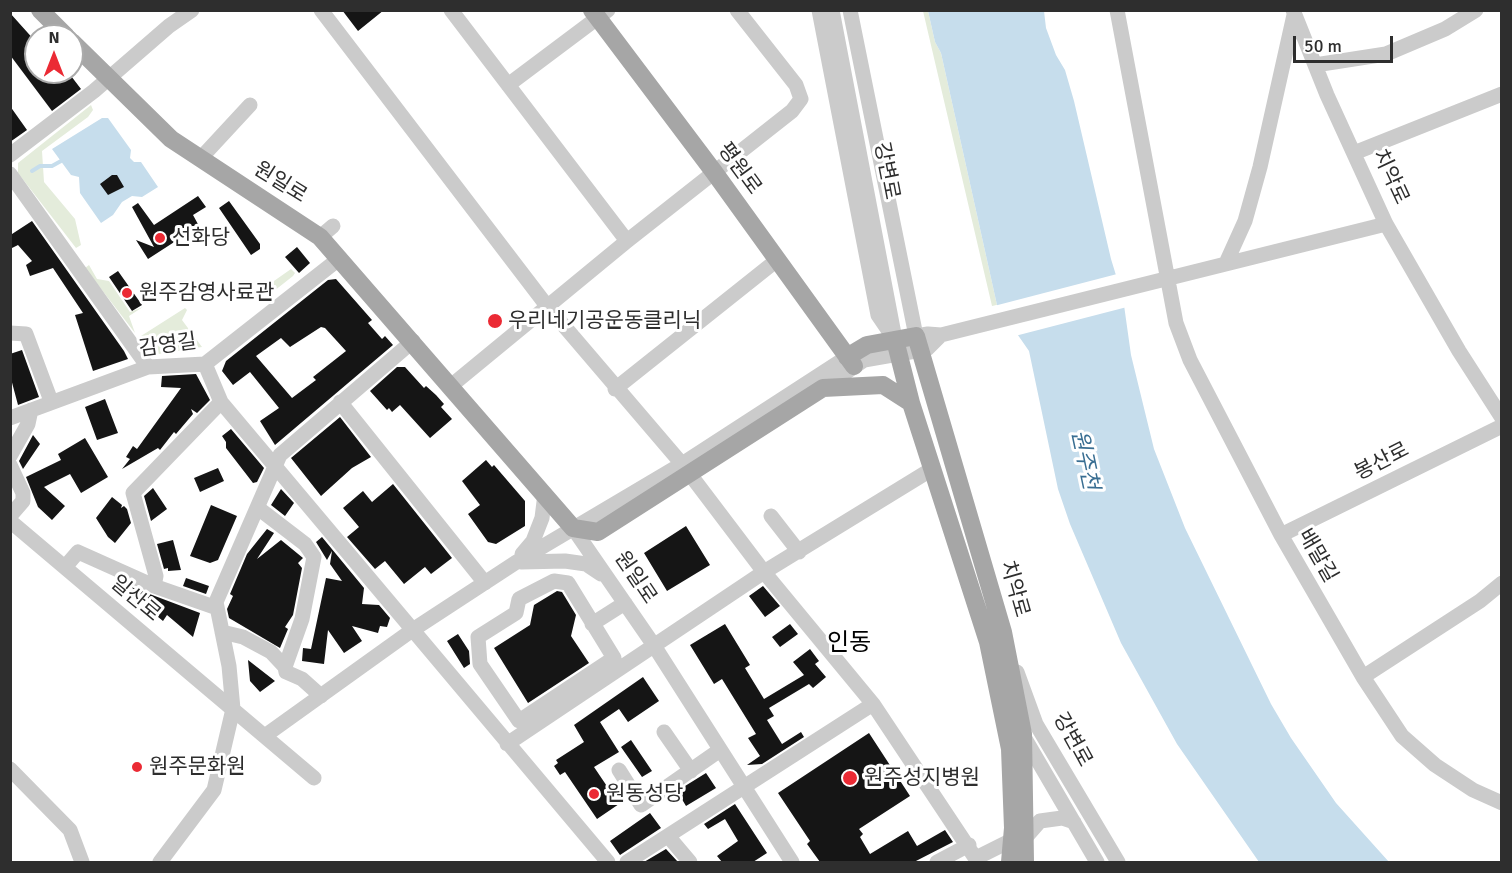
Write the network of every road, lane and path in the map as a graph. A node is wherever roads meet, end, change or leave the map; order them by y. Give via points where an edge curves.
1 (40, 10) edge
2 (192, 10) edge
3 (321, 10) edge
4 (451, 10) edge
5 (737, 10) edge
6 (819, 10) edge
7 (832, 10) edge
8 (850, 10) edge
9 (1117, 10) edge
10 (1476, 10) edge
11 (1296, 12) edge
12 (599, 13) edge
13 (54, 24) edge
14 (84, 54) edge
15 (1315, 65) junction
16 (109, 78) junction
17 (508, 85) junction
18 (1502, 94) edge
19 (250, 105) dead end
20 (1354, 153) junction
21 (10, 154) edge
22 (200, 159) junction
23 (714, 172) junction
24 (10, 174) edge
25 (1386, 224) junction
26 (627, 241) junction
27 (340, 258) junction
28 (777, 260) junction
29 (1226, 263) junction
30 (1163, 279) junction
31 (548, 306) junction
32 (10, 333) edge
33 (413, 341) junction
34 (918, 343) junction
35 (897, 347) junction
36 (851, 362) junction
37 (205, 364) junction
38 (148, 367) junction
39 (452, 385) junction
40 (615, 388) junction
41 (823, 388) junction
42 (51, 401) junction
43 (221, 402) junction
44 (340, 402) junction
45 (911, 403) junction
46 (31, 410) junction
47 (10, 418) edge
48 (1502, 418) edge
49 (1502, 426) edge
50 (10, 456) edge
51 (10, 465) edge
52 (276, 467) junction
53 (685, 469) junction
54 (932, 469) junction
55 (545, 494) junction
56 (258, 508) junction
57 (10, 516) edge
58 (771, 516) dead end
59 (10, 521) edge
60 (573, 528) junction
61 (1281, 535) junction
62 (799, 552) junction
63 (515, 563) junction
64 (65, 567) junction
65 (764, 572) junction
66 (610, 580) junction
67 (485, 583) junction
68 (1502, 583) edge
69 (154, 586) junction
70 (625, 603) junction
71 (217, 608) junction
72 (592, 624) junction
73 (411, 631) junction
74 (222, 632) junction
75 (996, 637) junction
76 (653, 644) junction
77 (285, 667) junction
78 (1363, 677) junction
79 (321, 696) junction
80 (873, 704) junction
81 (233, 709) junction
82 (664, 732) dead end
83 (1023, 734) junction
84 (266, 735) junction
85 (507, 744) junction
86 (720, 750) junction
87 (10, 769) edge
88 (619, 770) dead end
89 (691, 771) junction
90 (314, 778) dead end
91 (743, 788) junction
92 (1502, 803) edge
93 (1074, 822) junction
94 (668, 836) junction
95 (1019, 838) junction
96 (974, 855) edge
97 (82, 862) edge
98 (160, 862) edge
99 (608, 862) edge
100 (627, 862) edge
101 (690, 862) edge
102 (792, 862) edge
103 (937, 862) edge
104 (1010, 862) edge
105 (1025, 862) edge
106 (1097, 862) edge
107 (1118, 862) edge

1 - 13 main road
2 - 16 street
3 - 31 street
4 - 17 street
5 - 23 street via 796,85 801,99 792,111
6 - 35 street via 878,315
7 - 35 street, 강변로
8 - 34 street, 강변로
9 - 30 street, 배말길
10 - 15 street via 1445,29 1386,54
11 - 15 street, 치악로
11 - 29 street via 1254,189
12 - 17 street
12 - 23 main road, 평원로
14 - 16 main road, 원일로
15 - 20 street, 치악로
16 - 21 street
16 - 22 main road, 원일로 via 171,139
17 - 26 street
18 - 20 street
19 - 22 street
20 - 25 street, 치악로
22 - 27 main road, 원일로 via 326,232
23 - 26 street
23 - 28 main road, 평원로
24 - 38 street
25 - 29 street, 치악로
25 - 48 street
26 - 31 street
27 - 33 main road, 원일로
27 - 37 street, 감영길
28 - 36 main road, 평원로
28 - 40 street
29 - 30 street, 치악로
30 - 34 street, 치악로 via 941,335 927,349
30 - 61 street, 배말길 via 1190,360
31 - 39 street
31 - 40 street
32 - 42 street via 26,334
33 - 39 main road, 원일로
33 - 44 street
34 - 35 main road
34 - 75 main road, 치악로
35 - 36 main road via 867,345
35 - 45 main road, 치악로
36 - 41 street
36 - 53 street
37 - 38 street, 감영길
37 - 43 street
38 - 42 street, 감영길
39 - 55 main road, 원일로
40 - 53 street
41 - 45 main road via 883,385
41 - 53 main road
42 - 46 street, 감영길
43 - 52 street
43 - 69 street, 일산로 via 134,494 156,576
44 - 52 street via 279,455
44 - 67 street
45 - 54 main road, 치악로
46 - 47 street, 감영길
46 - 50 street via 28,424
49 - 61 street, 봉산로
51 - 57 street via 23,493 23,501
52 - 56 street
52 - 73 street
53 - 60 main road via 598,532
53 - 65 street
54 - 62 street
54 - 75 main road, 치악로
55 - 60 main road, 원일로
55 - 63 street via 542,518 533,541
56 - 71 street via 216,602
56 - 77 street via 305,544 314,557 302,619
58 - 62 street
59 - 64 street, 일산로
60 - 63 street
60 - 66 street, 원일로
61 - 78 street, 배말길
62 - 65 street
63 - 66 street via 543,560 586,564
63 - 67 street
64 - 69 street via 78,552
64 - 81 street, 일산로
65 - 76 street
65 - 80 street
66 - 70 street, 원일로
67 - 73 street
68 - 78 street
69 - 71 street
70 - 72 street
70 - 76 street, 원일로
71 - 74 street
72 - 72 street via 614,658 519,721 480,664 478,638 516,613 519,598 554,581 568,583
73 - 79 street
73 - 85 street
74 - 77 street via 243,637 271,652
74 - 81 street
75 - 83 main road, 강변로
75 - 95 main road, 치악로
75 - 107 street, 강변로 via 1036,724
76 - 85 street
76 - 86 street, 원일로
77 - 79 street via 286,672 302,679
78 - 92 street, 배말길 via 1402,736 1435,765
79 - 84 street
80 - 91 street
80 - 96 street
81 - 84 street, 일산로
81 - 98 street via 214,790
82 - 89 street
83 - 93 street, 강변로
83 - 95 main road, 치악로
84 - 90 street, 일산로
85 - 99 street
86 - 89 street
86 - 91 street, 원일로
87 - 97 street via 70,830
88 - 89 street via 641,805
91 - 94 street
91 - 102 street, 원일로
93 - 95 street via 1062,818 1040,821
93 - 106 street, 강변로
94 - 100 street
94 - 101 street
95 - 96 street
95 - 104 main road, 치악로
95 - 105 main road, 치악로
96 - 103 street

